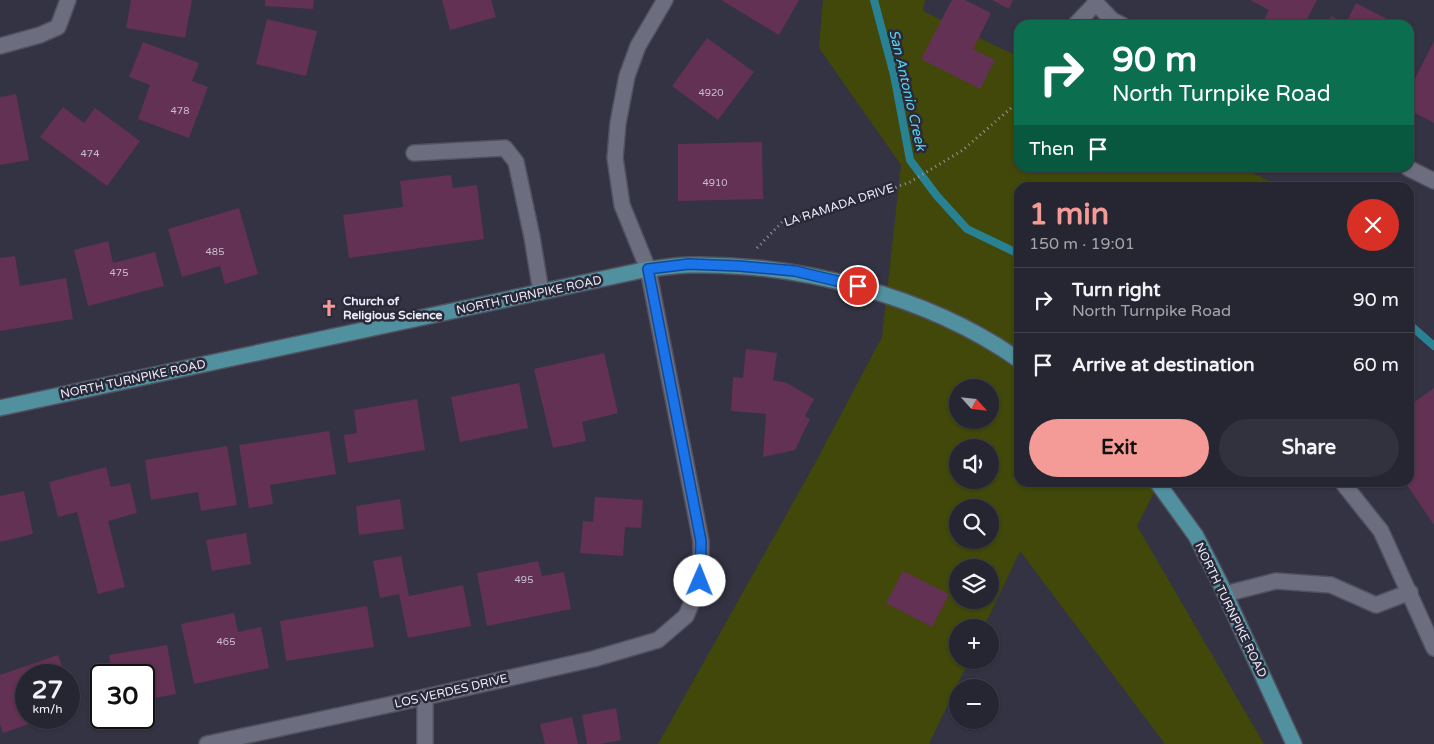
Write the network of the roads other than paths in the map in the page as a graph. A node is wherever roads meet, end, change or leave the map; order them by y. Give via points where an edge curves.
1 (68, 0) edge
2 (665, 0) edge
3 (1096, 2) edge
4 (1079, 20) edge
5 (1112, 20) edge
6 (0, 46) edge
7 (414, 152) dead end
8 (1414, 171) edge
9 (1434, 180) edge
10 (648, 269) junction
11 (541, 292) junction
12 (1014, 357) edge
13 (0, 408) edge
14 (1161, 487) edge
15 (1346, 487) edge
16 (1410, 592) junction
17 (1225, 594) junction
18 (1434, 648) edge
19 (425, 697) junction
20 (207, 744) edge
21 (425, 744) edge
22 (1294, 744) edge

1 - 6 street via 58,27
2 - 10 street via 638,46 628,76 616,149 622,205
3 - 4 street
3 - 5 street
7 - 11 street via 505,148 516,162
8 - 9 street
10 - 11 main road, NORTH TURNPIKE ROAD
10 - 12 main road, NORTH TURNPIKE ROAD via 689,264 739,266 795,271 858,286 964,328
10 - 19 street, LOS VERDES DRIVE via 701,541 700,581 686,616 658,640 634,648
11 - 13 main road, NORTH TURNPIKE ROAD
14 - 17 main road, NORTH TURNPIKE ROAD via 1196,536
15 - 16 street via 1381,531
16 - 17 street via 1376,605 1331,586 1276,581
16 - 18 street
17 - 22 main road, NORTH TURNPIKE ROAD
19 - 20 street, LOS VERDES DRIVE
19 - 21 street

